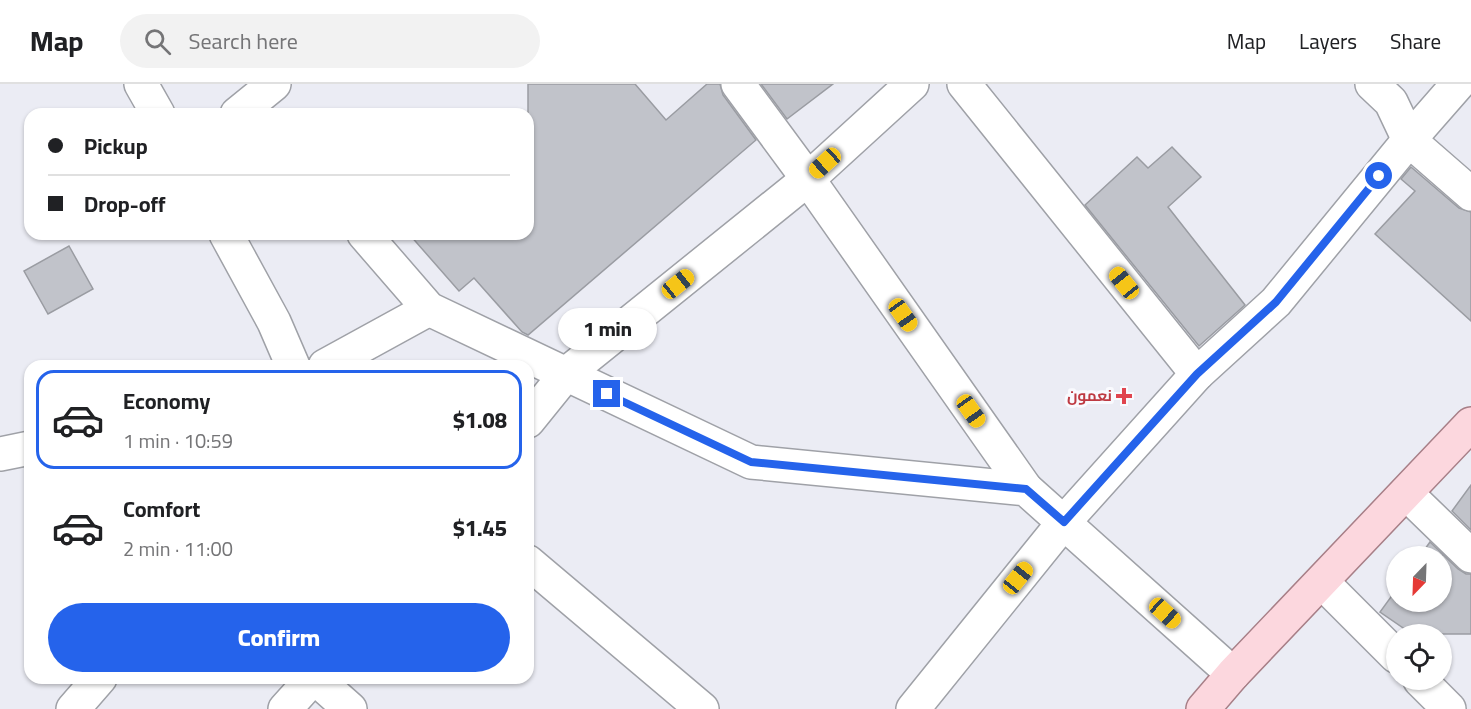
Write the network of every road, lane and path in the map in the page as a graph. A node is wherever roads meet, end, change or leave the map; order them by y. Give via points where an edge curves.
1 (141, 84) edge
2 (738, 84) edge
3 (912, 84) edge
4 (964, 84) edge
5 (1372, 84) edge
6 (1458, 84) edge
7 (155, 108) edge
8 (1409, 140) junction
9 (808, 179) junction
10 (1471, 194) edge
11 (229, 240) edge
12 (369, 240) edge
13 (429, 309) junction
14 (290, 360) edge
15 (337, 360) edge
16 (566, 374) junction
17 (1197, 374) junction
18 (534, 414) edge
19 (1471, 424) edge
20 (24, 449) edge
21 (0, 454) edge
22 (1026, 489) junction
23 (1406, 493) junction
24 (1064, 522) junction
25 (1471, 556) edge
26 (534, 567) edge
27 (1322, 582) junction
28 (1386, 646) edge
29 (1233, 674) junction
30 (95, 684) edge
31 (308, 684) edge
32 (321, 684) edge
33 (1430, 690) edge
34 (73, 709) edge
35 (285, 709) edge
36 (350, 709) edge
37 (702, 709) edge
38 (913, 709) edge
39 (1203, 709) edge
40 (1449, 709) edge

1 - 7 street
2 - 9 street
3 - 9 street
4 - 17 street
5 - 8 street via 1391,102
6 - 8 street
8 - 10 street
8 - 17 street via 1276,302
9 - 16 street
9 - 22 street
11 - 14 street via 274,322
12 - 13 street
13 - 15 street
13 - 16 street
16 - 18 street
16 - 22 street via 751,462
17 - 24 street
19 - 23 main road
20 - 21 street
22 - 24 street
23 - 25 street
23 - 27 main road
24 - 29 street
24 - 38 street
26 - 37 street
27 - 28 street
27 - 29 main road
29 - 39 main road
30 - 34 street
31 - 35 street
32 - 36 street
33 - 40 street

